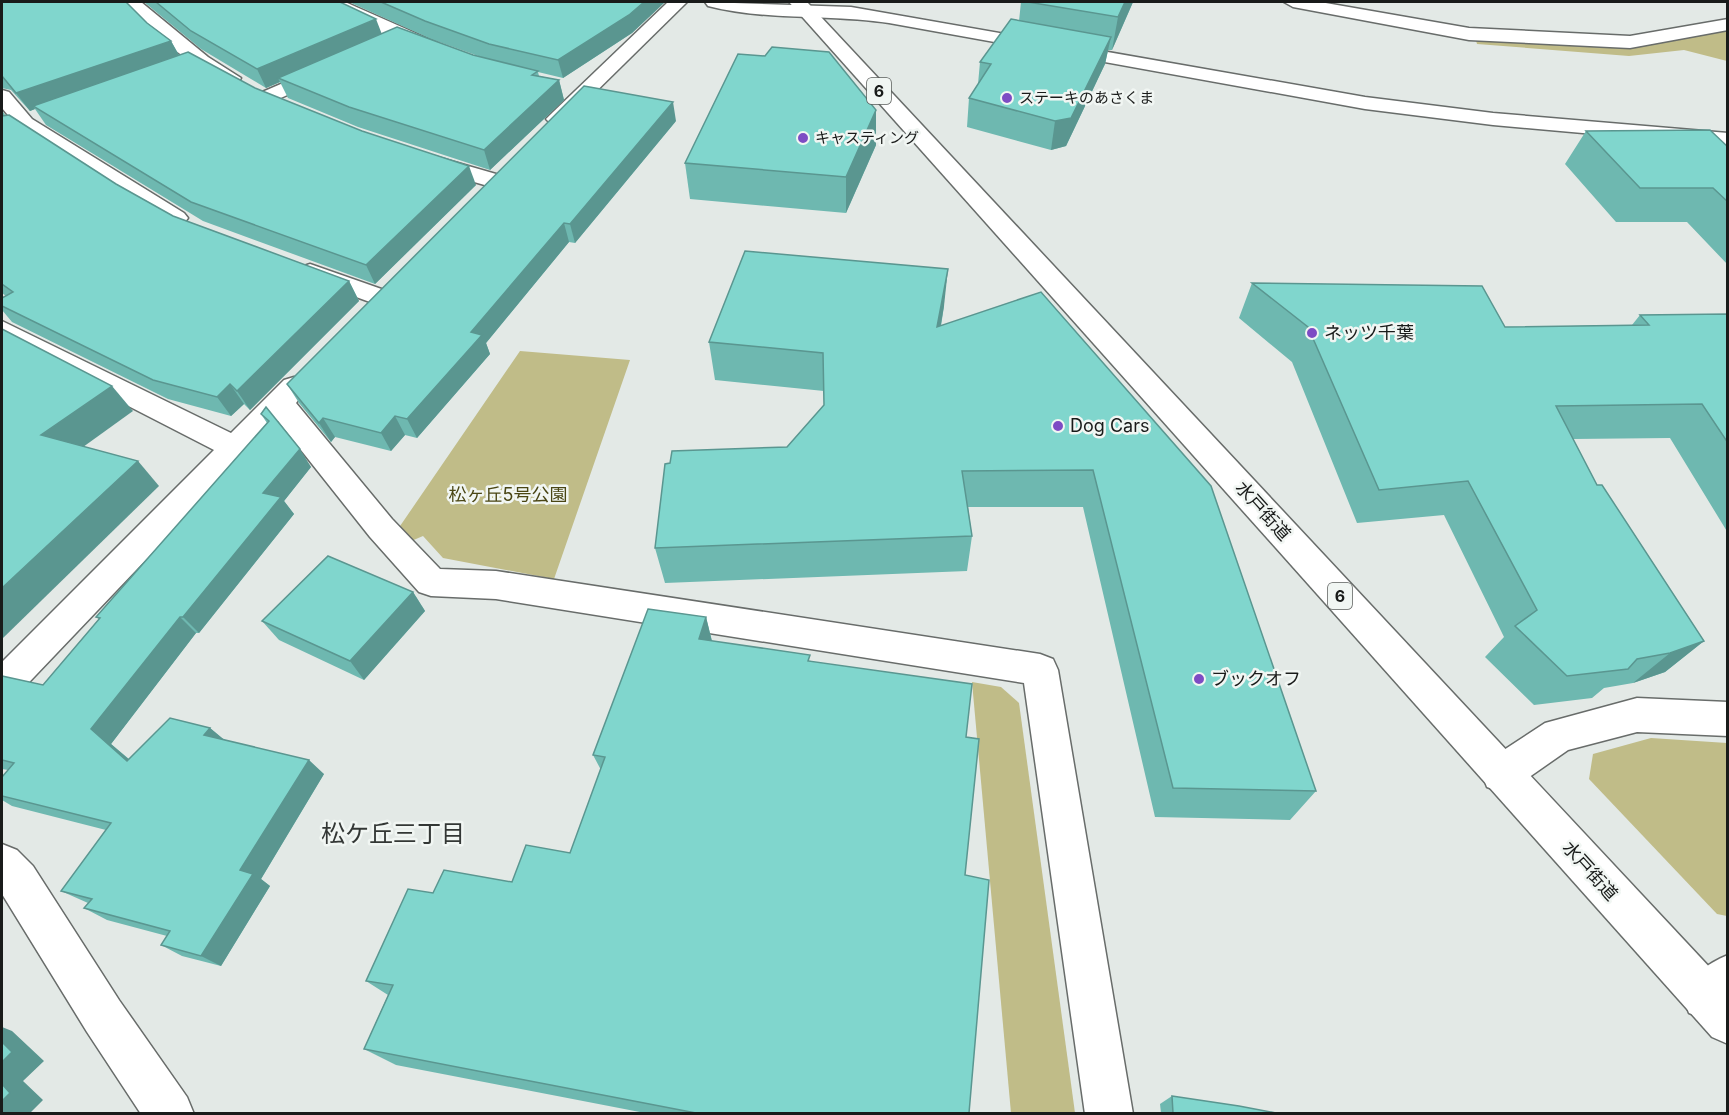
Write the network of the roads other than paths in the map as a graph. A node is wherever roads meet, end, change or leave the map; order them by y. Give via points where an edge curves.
1 (130, 2) edge
2 (332, 2) edge
3 (678, 2) edge
4 (714, 2) edge
5 (1293, 2) edge
6 (802, 6) edge
7 (1728, 24) edge
8 (404, 37) junction
9 (382, 46) edge
10 (449, 54) edge
11 (201, 62) junction
12 (340, 65) edge
13 (179, 69) edge
14 (558, 88) dead end
15 (585, 92) junction
16 (2, 96) edge
17 (267, 97) junction
18 (287, 106) edge
19 (36, 119) junction
20 (2, 131) edge
21 (1728, 140) edge
22 (536, 141) edge
23 (406, 155) edge
24 (495, 182) edge
25 (194, 228) edge
26 (291, 265) edge
27 (381, 298) edge
28 (2, 330) edge
29 (310, 370) edge
30 (279, 402) junction
31 (233, 447) junction
32 (2, 686) edge
33 (1728, 719) edge
34 (1502, 774) junction
35 (2, 864) edge
36 (1720, 998) edge
37 (170, 1113) edge
38 (1109, 1113) edge

1 - 11 main road
2 - 8 main road
3 - 15 main road
4 - 6 main road via 743,9
5 - 7 main road via 1441,29 1630,42
6 - 21 main road via 1365,103
6 - 34 main road, 水戸街道 / 6
8 - 9 main road
8 - 10 main road
11 - 13 main road
11 - 17 main road
12 - 17 main road
14 - 15 main road
15 - 22 main road
16 - 19 main road
17 - 18 main road
19 - 20 main road
19 - 25 main road via 138,196
23 - 24 main road
26 - 27 main road
28 - 31 main road
29 - 30 main road
30 - 31 main road
30 - 38 main road via 381,528 431,582 496,585 1040,670
31 - 32 main road
33 - 34 main road via 1637,715 1558,735
34 - 36 main road, 水戸街道 / 6
35 - 37 main road via 18,881

